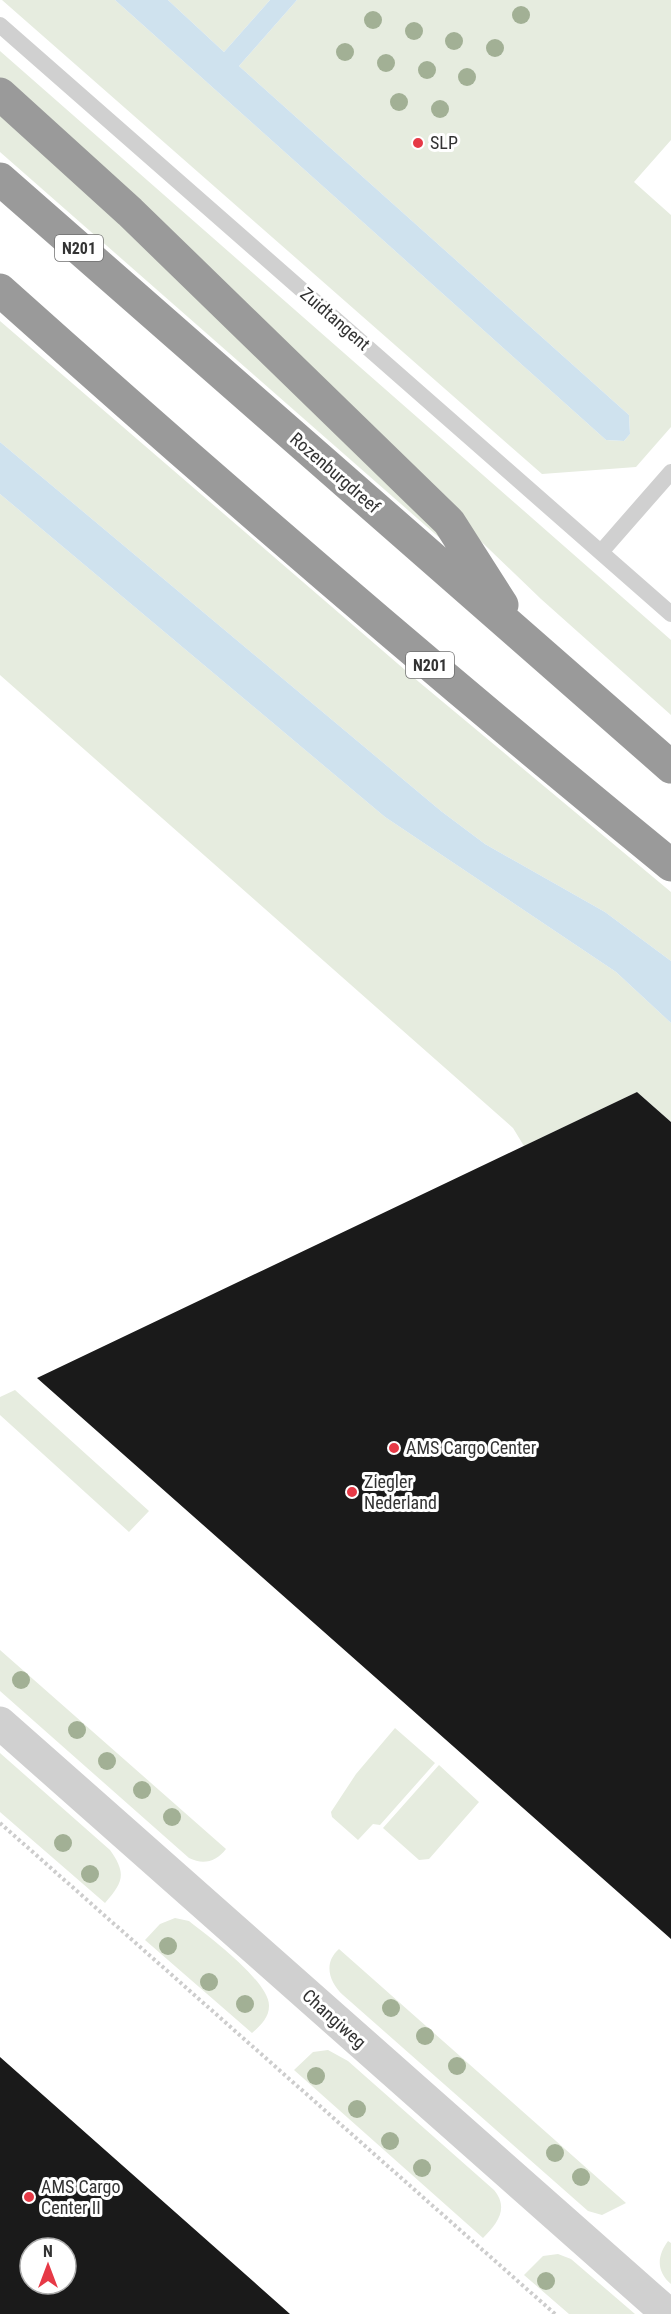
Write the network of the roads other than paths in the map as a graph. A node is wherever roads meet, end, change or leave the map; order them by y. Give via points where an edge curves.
1 (0, 25) edge
2 (0, 94) edge
3 (0, 178) edge
4 (0, 290) edge
5 (671, 472) edge
6 (601, 552) junction
7 (671, 614) edge
8 (522, 636) junction
9 (671, 767) edge
10 (671, 865) edge
11 (0, 1723) edge
12 (668, 2314) edge

1 - 6 lane, Zuidtangent
2 - 8 highway via 130,212 449,522
3 - 8 highway, Rozenburgdreef / N201
4 - 10 highway, N201 via 201,470 507,732
5 - 6 lane
6 - 7 lane, Zuidtangent
8 - 9 highway, Rozenburgdreef / N201
11 - 12 street, Changiweg

